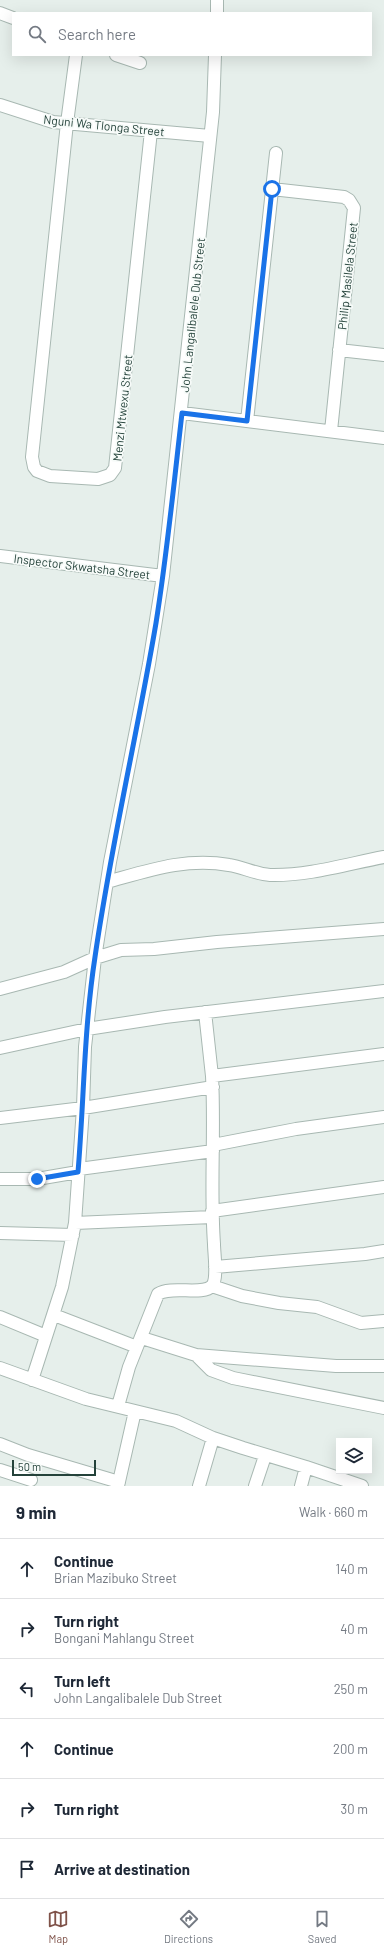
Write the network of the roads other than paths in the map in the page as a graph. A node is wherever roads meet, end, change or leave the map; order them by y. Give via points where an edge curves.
1 (217, 0) edge
2 (217, 12) edge
3 (0, 13) edge
4 (12, 18) edge
5 (76, 56) edge
6 (119, 56) edge
7 (215, 56) edge
8 (140, 63) dead end
9 (0, 105) edge
10 (67, 123) junction
11 (151, 131) junction
12 (210, 136) junction
13 (276, 154) dead end
14 (272, 189) junction
15 (339, 350) junction
16 (384, 356) edge
17 (182, 413) junction
18 (247, 421) junction
19 (331, 431) junction
20 (384, 438) edge
21 (0, 556) edge
22 (163, 576) junction
23 (384, 857) edge
24 (107, 882) junction
25 (384, 929) edge
26 (95, 958) junction
27 (0, 989) edge
28 (384, 991) edge
29 (205, 1012) junction
30 (87, 1029) junction
31 (0, 1048) edge
32 (384, 1054) edge
33 (213, 1082) junction
34 (84, 1108) junction
35 (384, 1117) edge
36 (0, 1118) edge
37 (213, 1148) junction
38 (78, 1170) junction
39 (0, 1179) edge
40 (384, 1187) edge
41 (212, 1214) junction
42 (75, 1223) junction
43 (0, 1234) edge
44 (73, 1235) junction
45 (384, 1251) edge
46 (215, 1267) junction
47 (212, 1286) junction
48 (54, 1315) junction
49 (0, 1317) edge
50 (384, 1321) edge
51 (46, 1336) junction
52 (140, 1343) junction
53 (196, 1355) junction
54 (384, 1366) edge
55 (0, 1368) edge
56 (32, 1380) junction
57 (118, 1406) junction
58 (384, 1408) edge
59 (135, 1411) junction
60 (213, 1438) junction
61 (0, 1444) edge
62 (265, 1456) junction
63 (306, 1467) junction
64 (0, 1470) edge
65 (31, 1480) dead end
66 (119, 1484) edge
67 (354, 1485) edge
68 (198, 1486) edge
69 (255, 1486) edge
70 (301, 1486) edge

1 - 2 street
3 - 4 street
5 - 10 street, Menzi Mtwexu Street
6 - 8 street
7 - 12 street, John Langalibalele Dub Street
9 - 10 street, Nguni Wa Tlonga Street via 46,121
10 - 11 street, Nguni Wa Tlonga Street
10 - 11 street, Menzi Mtwexu Street via 32,457 34,467 50,476 98,479 110,475 115,468
11 - 12 street, Nguni Wa Tlonga Street
12 - 17 street, John Langalibalele Dub Street
13 - 14 street
14 - 15 street, Philip Masilela Street via 344,197 352,204 354,215
14 - 18 street
15 - 16 street
15 - 19 street, Philip Masilela Street
17 - 18 street
17 - 22 street, John Langalibalele Dub Street
18 - 19 street
19 - 20 street
21 - 22 street, Inspector Skwatsha Street
22 - 24 street, John Langalibalele Dub Street
23 - 24 street via 314,871 270,875 228,864 181,863
24 - 26 street, John Langalibalele Dub Street
25 - 26 street via 121,950
26 - 27 street via 64,972
26 - 30 street, John Langalibalele Dub Street
28 - 29 street
29 - 30 street
29 - 33 street
30 - 31 street
30 - 34 street, John Langalibalele Dub Street
32 - 33 street
33 - 34 street
33 - 37 street
34 - 36 street
34 - 38 street, John Langalibalele Dub Street
35 - 37 street via 296,1129
37 - 38 street
37 - 41 street
38 - 39 street via 37,1179
38 - 42 street, John Langalibalele Dub Street
40 - 41 street
41 - 42 street
41 - 46 street
42 - 44 street, John Langalibalele Dub Street
43 - 44 street
44 - 48 street, John Langalibalele Dub Street
45 - 46 street
46 - 47 street
47 - 50 street via 242,1296 317,1307 361,1323
47 - 52 street via 203,1289 168,1290 158,1294
48 - 51 street, John Langalibalele Dub Street
48 - 52 street
49 - 51 street
51 - 56 street, John Langalibalele Dub Street
52 - 53 street
52 - 57 street via 127,1371
53 - 54 street via 336,1366
53 - 58 street via 211,1370 233,1378
55 - 56 street
56 - 57 street via 86,1399
57 - 59 street
59 - 60 street via 176,1421
59 - 66 street
60 - 62 street
60 - 68 street
61 - 66 street
62 - 63 street
62 - 69 street
63 - 67 street
63 - 70 street
64 - 65 street

